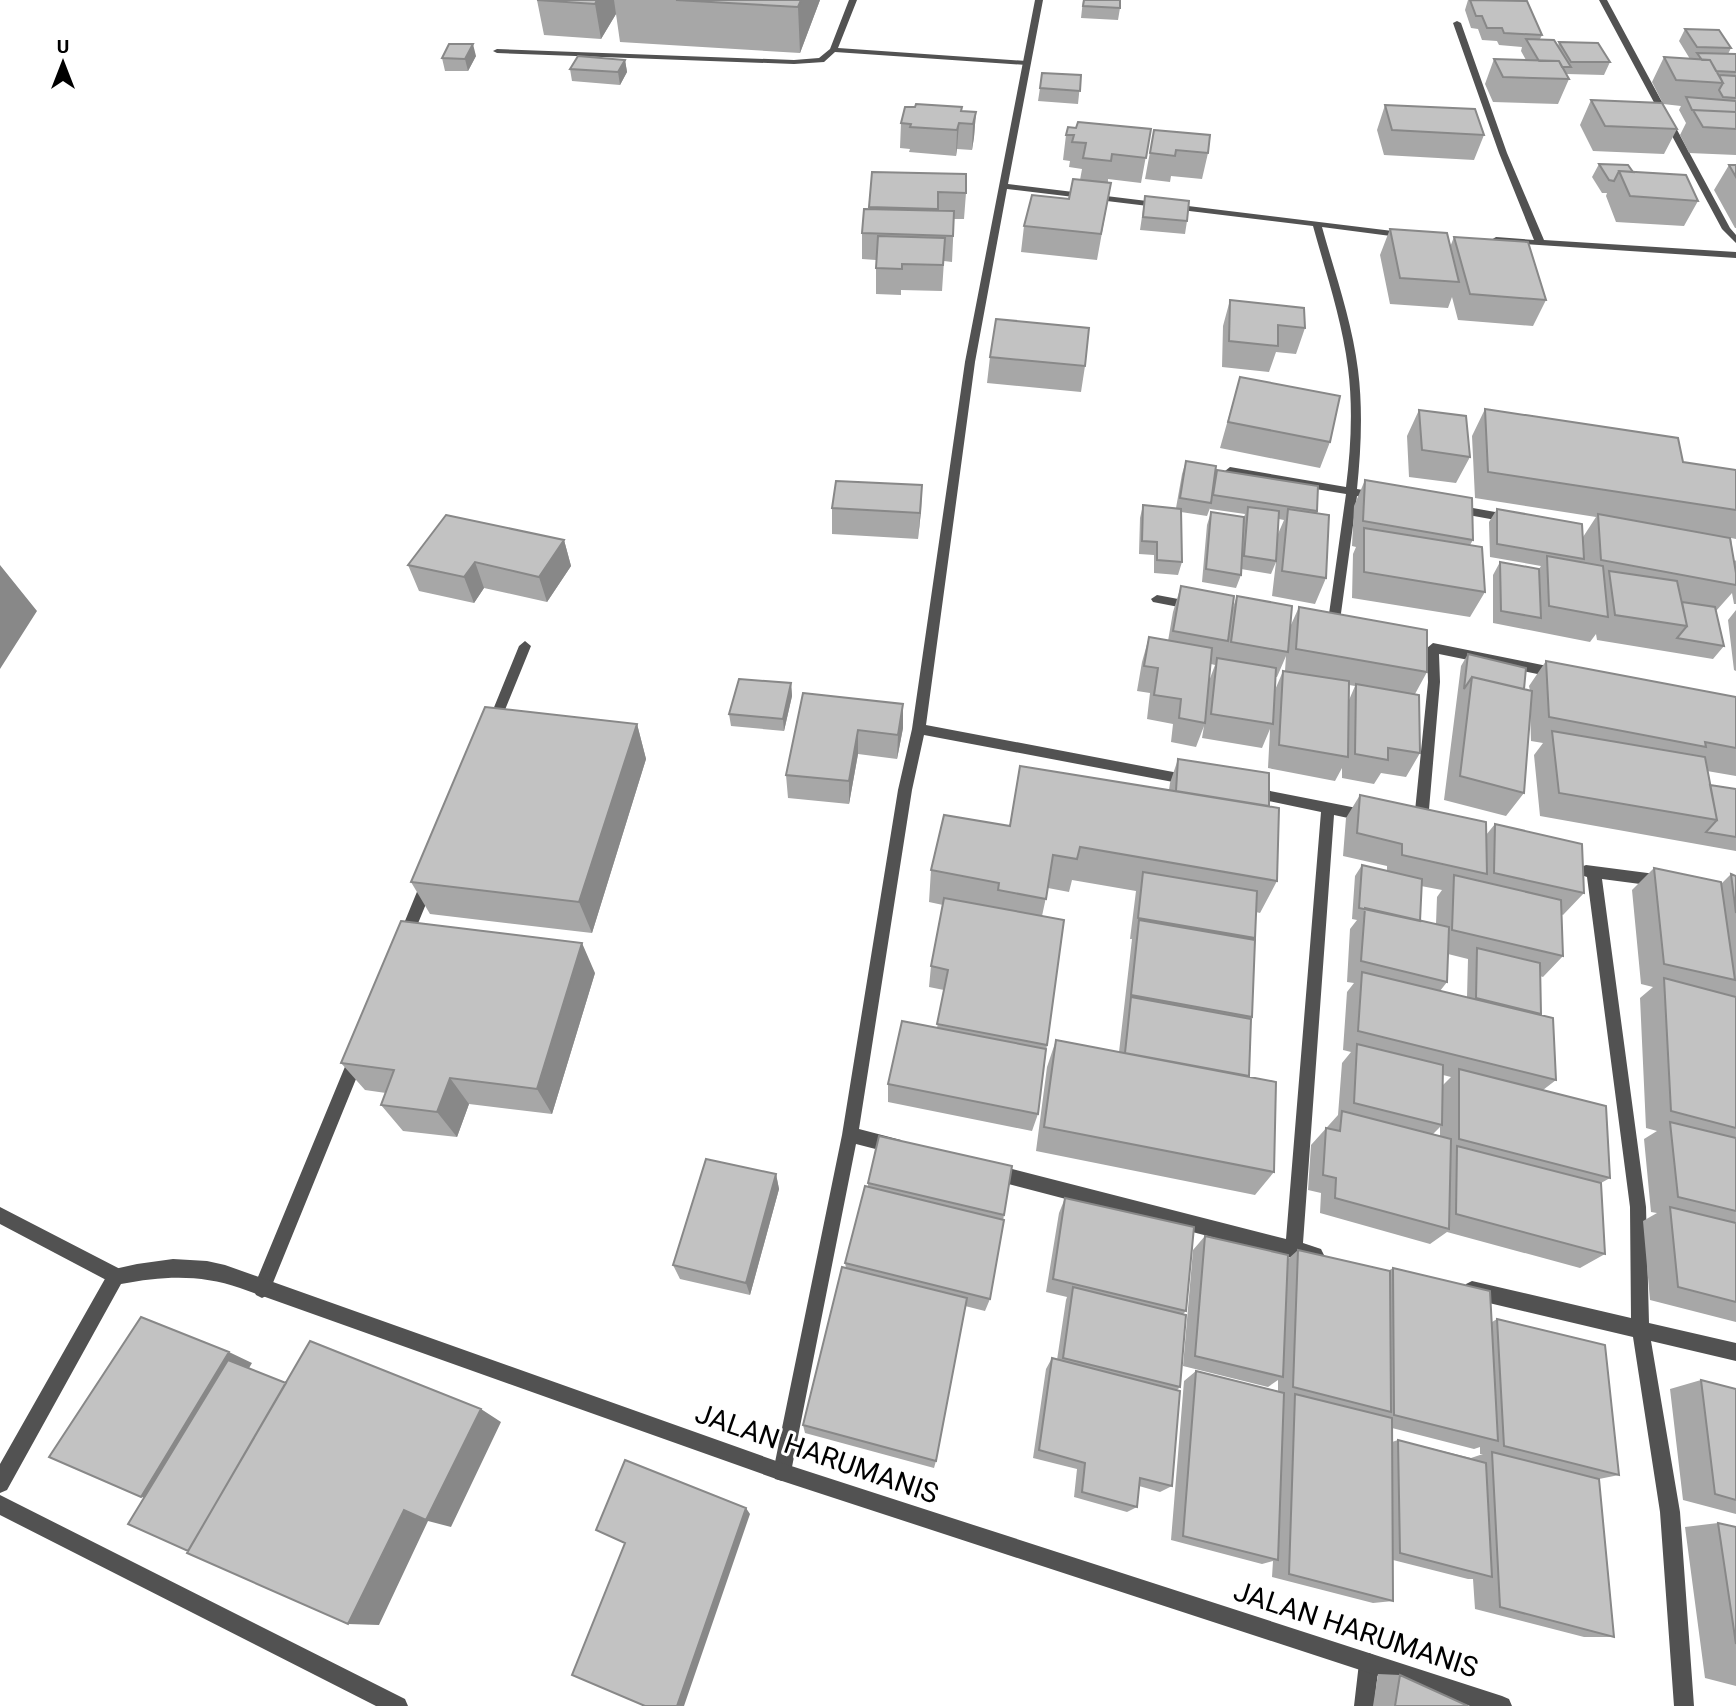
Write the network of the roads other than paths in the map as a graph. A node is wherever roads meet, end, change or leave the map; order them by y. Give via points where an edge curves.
1 (853, 0) edge
2 (1039, 0) edge
3 (1603, 0) edge
4 (1457, 23) dead end
5 (833, 50) junction
6 (498, 51) dead end
7 (1027, 63) junction
8 (1004, 187) junction
9 (1317, 225) junction
10 (1420, 237) edge
11 (1487, 240) edge
12 (1736, 240) edge
13 (1540, 242) junction
14 (1736, 254) edge
15 (1230, 471) edge
16 (1350, 492) junction
17 (1391, 499) edge
18 (1446, 508) edge
19 (1527, 522) edge
20 (1157, 599) dead end
21 (1211, 608) edge
22 (1319, 626) edge
23 (525, 646) dead end
24 (1566, 675) edge
25 (919, 729) junction
26 (488, 736) edge
27 (1205, 783) edge
28 (1233, 789) edge
29 (1328, 807) junction
30 (1381, 818) edge
31 (1421, 822) edge
32 (435, 865) edge
33 (1567, 865) edge
34 (1594, 873) junction
35 (1671, 883) edge
36 (398, 955) edge
37 (362, 1045) edge
38 (850, 1135) junction
39 (915, 1151) edge
40 (969, 1166) edge
41 (0, 1215) edge
42 (1294, 1250) junction
43 (1334, 1259) edge
44 (116, 1276) junction
45 (1453, 1286) edge
46 (262, 1289) junction
47 (1640, 1327) junction
48 (1736, 1352) edge
49 (782, 1472) junction
50 (0, 1483) edge
51 (0, 1505) edge
52 (1369, 1663) junction
53 (398, 1706) edge
54 (1364, 1706) edge
55 (1502, 1706) edge
56 (1684, 1706) edge

1 - 5 street
2 - 7 street
3 - 12 street
4 - 13 street
5 - 6 street via 821,60 794,62
5 - 7 street
7 - 8 street
8 - 9 street
8 - 25 street via 970,362
9 - 10 street
9 - 16 street via 1355,386
11 - 13 street
13 - 14 street
15 - 16 street
16 - 17 street
16 - 22 street via 1339,629
18 - 19 street
20 - 21 street
23 - 26 street
24 - 31 street via 1427,647 1434,682
25 - 27 street
25 - 38 street via 905,789
28 - 29 street
29 - 30 street
29 - 42 street
32 - 36 street
33 - 34 street
34 - 35 street
34 - 47 street via 1638,1207
37 - 46 street
38 - 39 street
38 - 49 street
40 - 42 street
41 - 44 street
42 - 43 street
44 - 46 street, JALAN HARUMANIS via 201,1268 230,1273
44 - 50 street
45 - 47 street
46 - 49 street, JALAN HARUMANIS
47 - 48 street
47 - 56 street via 1670,1512
49 - 52 street, JALAN HARUMANIS
51 - 53 street
52 - 54 street
52 - 55 street, JALAN HARUMANIS

